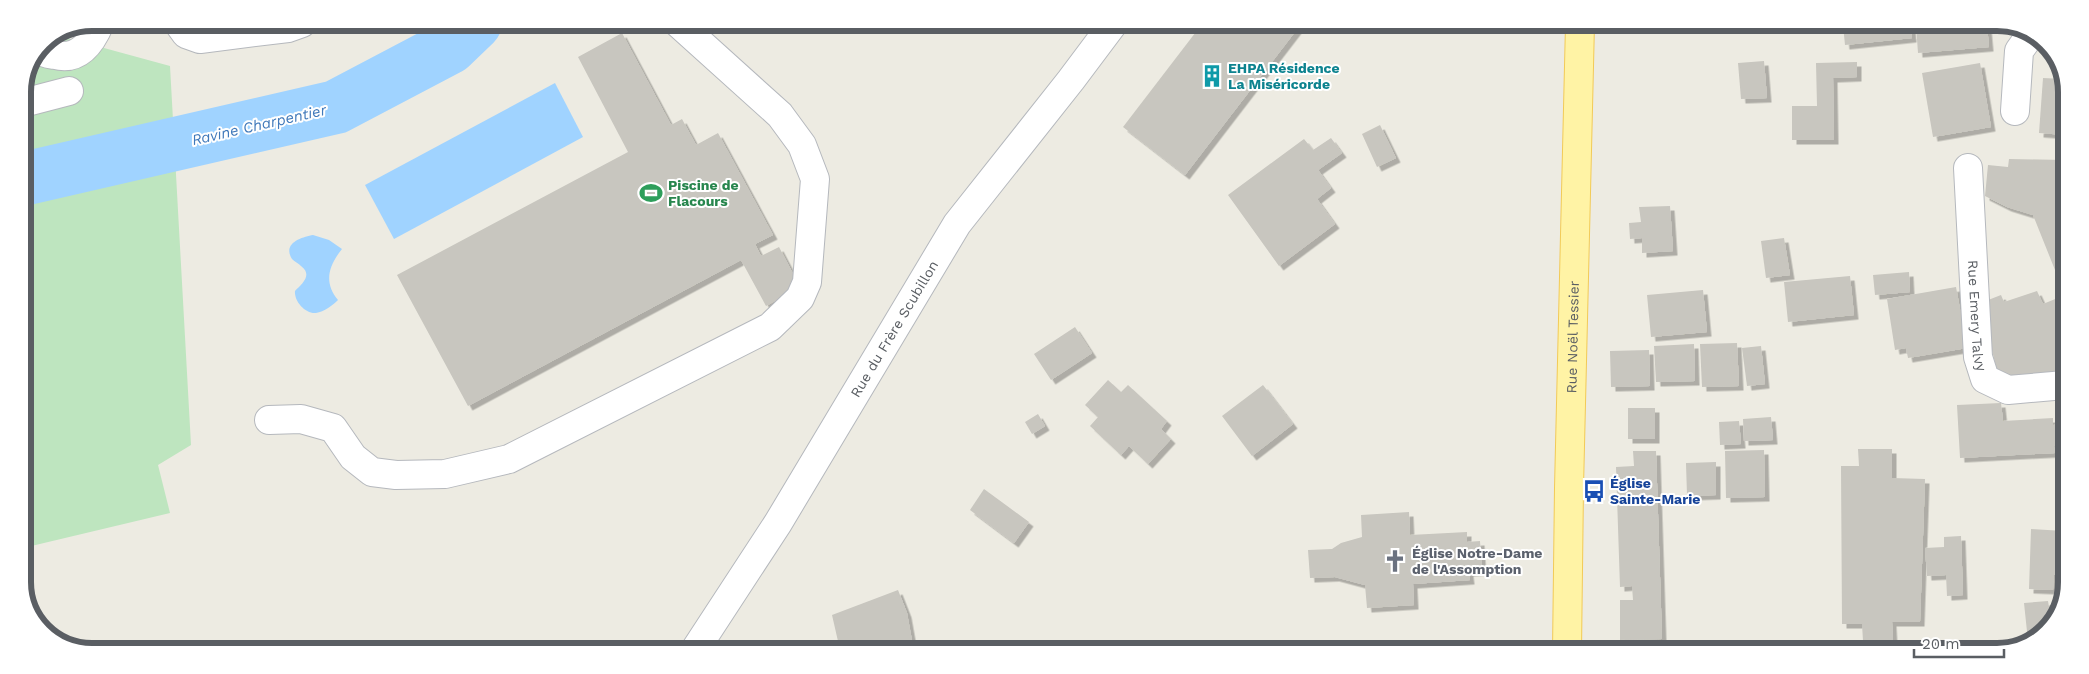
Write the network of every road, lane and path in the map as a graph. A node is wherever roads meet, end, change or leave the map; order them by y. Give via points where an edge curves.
1 (96, 31) edge
2 (184, 31) edge
3 (264, 31) edge
4 (687, 31) edge
5 (1108, 31) edge
6 (1580, 31) edge
7 (2027, 39) edge
8 (46, 53) edge
9 (69, 91) dead end
10 (31, 101) edge
11 (2016, 111) dead end
12 (1968, 168) dead end
13 (2058, 386) edge
14 (269, 420) dead end
15 (700, 643) edge
16 (1567, 643) edge

1 - 8 street via 80,52 64,57
2 - 3 street via 200,39
4 - 14 street via 780,114 802,145 815,179 807,282 800,298 770,327 509,459 445,474 372,472 353,457 333,428 301,419
5 - 15 street, Rue du Frère Scubillon via 957,224 778,523
6 - 16 main road, Rue Noël Tessier
7 - 11 street via 2019,51
9 - 10 street
12 - 13 street, Rue Emery Talvy via 1978,358 1985,379 2008,390

